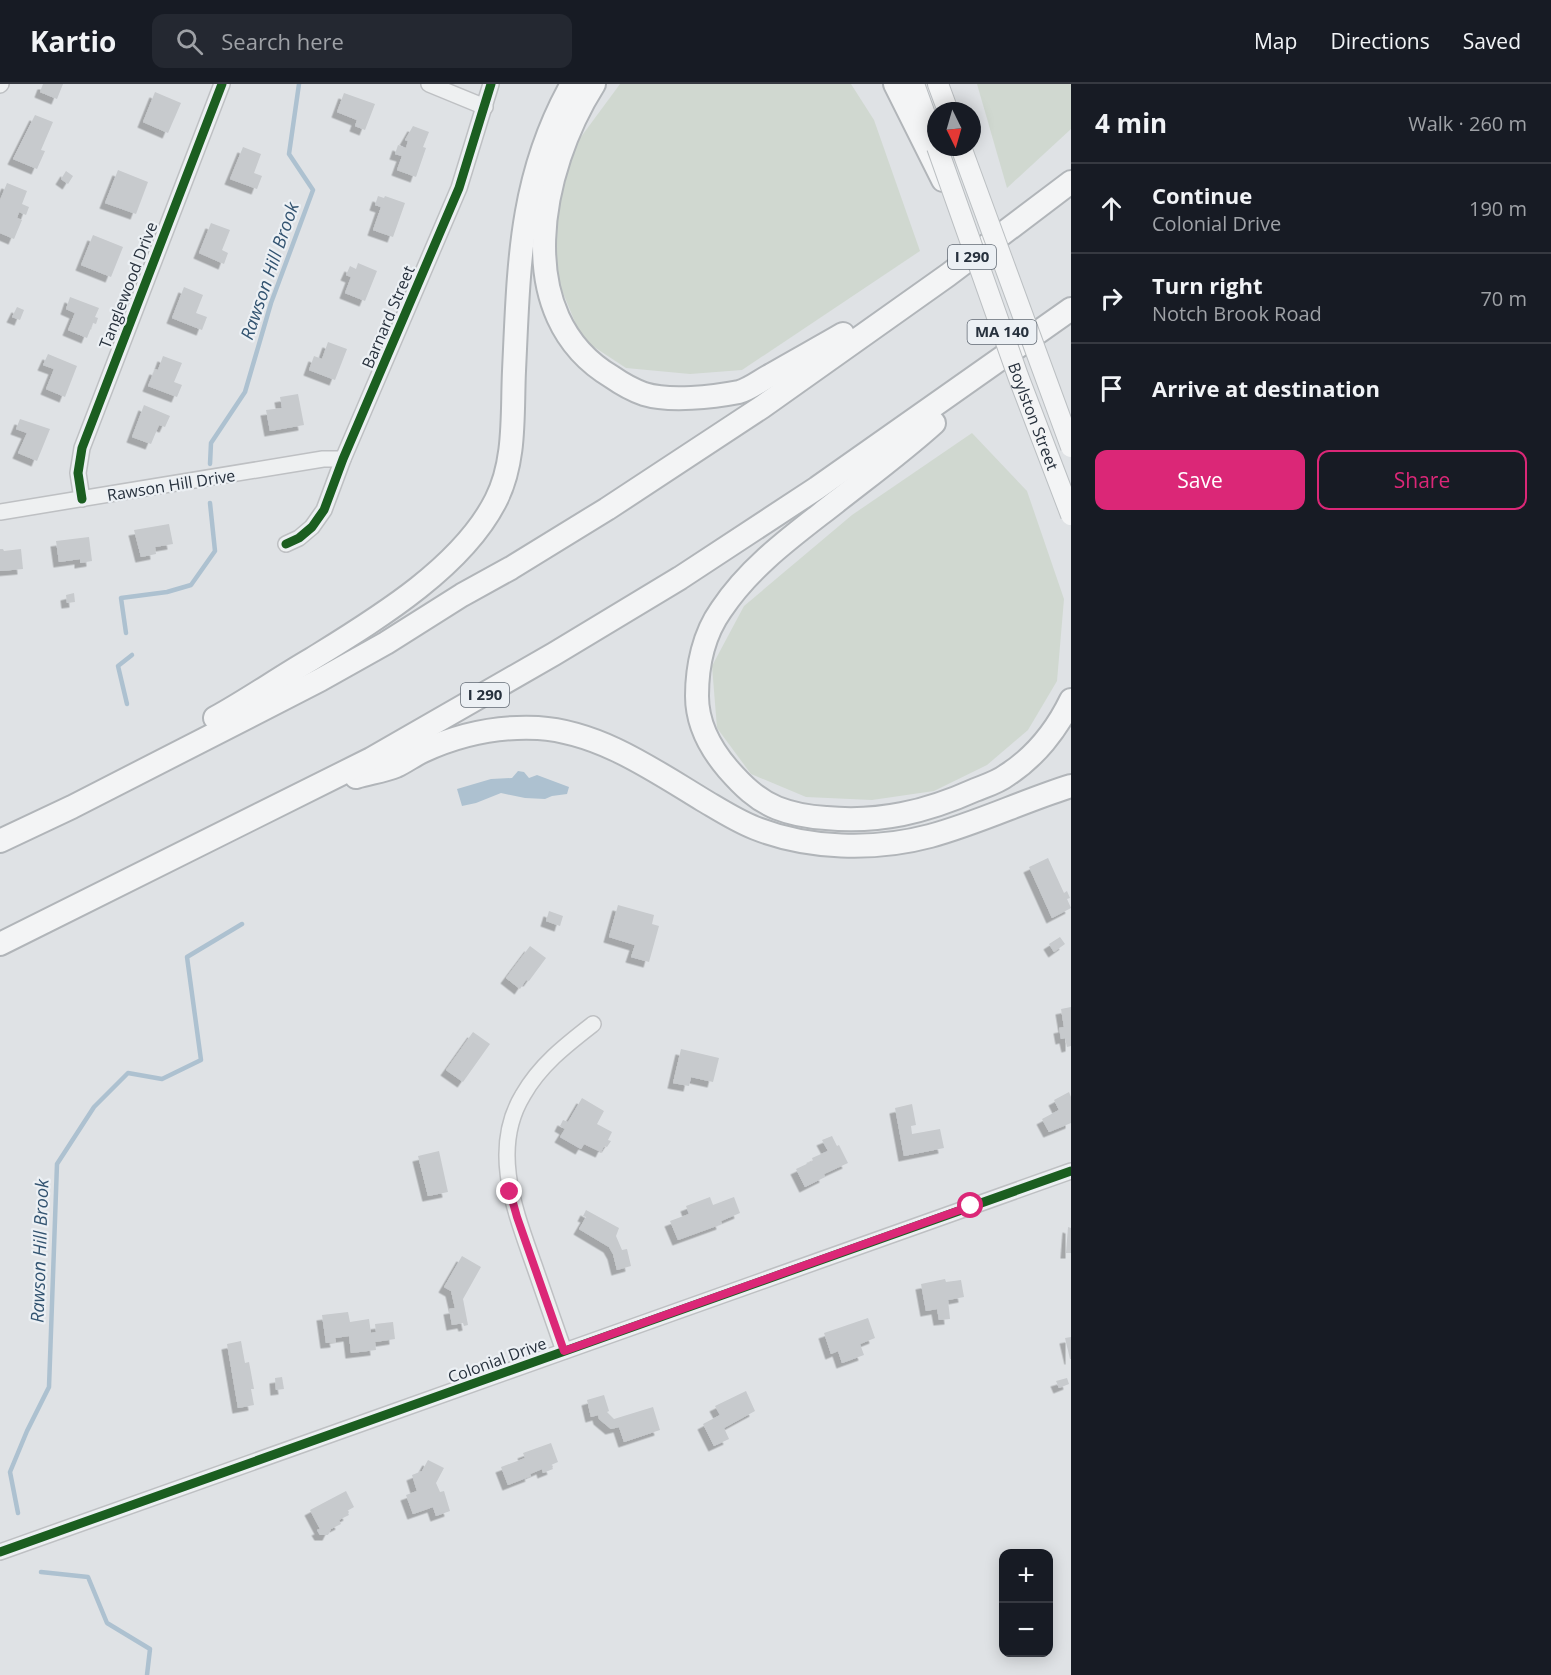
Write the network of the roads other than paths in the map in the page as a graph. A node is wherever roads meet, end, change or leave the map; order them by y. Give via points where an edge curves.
1 (222, 84) edge
2 (429, 84) edge
3 (492, 84) edge
4 (572, 84) edge
5 (594, 84) edge
6 (895, 84) edge
7 (914, 84) edge
8 (938, 84) edge
9 (945, 102) edge
10 (484, 107) junction
11 (927, 127) edge
12 (927, 135) edge
13 (937, 156) edge
14 (964, 156) edge
15 (1071, 168) edge
16 (1071, 182) edge
17 (957, 204) joint
18 (1016, 225) junction
19 (948, 275) junction
20 (1071, 309) edge
21 (1000, 360) junction
22 (1071, 447) edge
23 (343, 459) junction
24 (82, 499) junction
25 (0, 512) edge
26 (1071, 515) edge
27 (285, 544) dead end
28 (1071, 700) edge
29 (121, 781) junction
30 (1071, 786) edge
31 (317, 787) junction
32 (0, 841) edge
33 (0, 944) edge
34 (592, 1024) dead end
35 (1071, 1171) edge
36 (564, 1351) junction
37 (0, 1552) edge

1 - 24 street, Tanglewood Drive via 82,448 78,473
2 - 10 street
3 - 10 street, Barnard Street
4 - 29 highway via 547,137 526,207 518,271 512,442 499,494 483,522 441,568 352,634 162,748
5 - 19 highway via 570,128 555,173 546,213 543,258 552,302 572,343 583,357 629,388 668,397 742,391
6 - 12 highway
7 - 11 main road
8 - 9 main road
10 - 23 street, Barnard Street via 459,188
13 - 17 highway, bridge
14 - 22 main road, Boylston Street / MA 140, bridge
15 - 18 highway
16 - 18 highway, I 290
17 - 26 main road, Boylston Street / MA 140, bridge
18 - 19 highway, I 290
19 - 29 highway, I 290 via 732,428 511,568 320,680
20 - 21 highway, I 290
21 - 28 highway via 922,434 768,554 735,591 719,611 704,647 697,687 700,719 722,762 760,800 802,815 872,819 942,804 1008,774 1044,742
21 - 31 highway, I 290 via 680,578 486,694
23 - 24 street, Rawson Hill Drive via 323,459
23 - 27 street, Barnard Street via 318,519 305,533
24 - 25 street, Rawson Hill Drive
29 - 32 highway, I 290
30 - 31 highway via 929,836 868,845 780,836 754,827 631,757 561,731 521,728 459,736 396,766
31 - 33 highway, I 290
34 - 36 street via 548,1061 529,1084 515,1109 507,1151 513,1205
35 - 36 street, Colonial Drive
36 - 37 street, Colonial Drive

